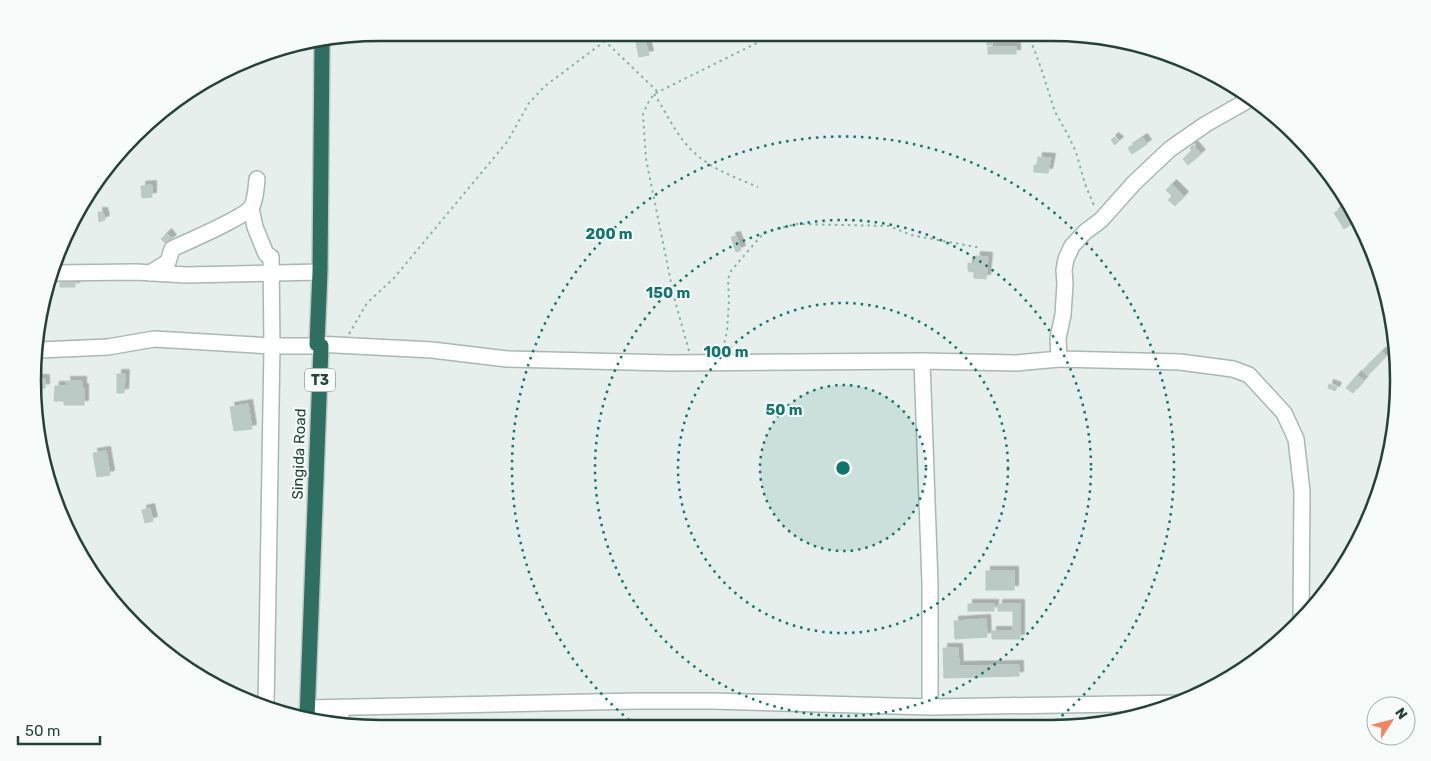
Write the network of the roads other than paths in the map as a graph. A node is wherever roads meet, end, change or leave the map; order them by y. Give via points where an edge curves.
1 (322, 47) edge
2 (1245, 102) edge
3 (257, 179) dead end
4 (251, 208) junction
5 (272, 272) junction
6 (320, 272) junction
7 (58, 273) edge
8 (150, 273) junction
9 (319, 345) junction
10 (272, 346) junction
11 (43, 350) edge
12 (1059, 359) junction
13 (922, 362) junction
14 (1301, 609) edge
15 (266, 700) edge
16 (1155, 703) edge
17 (930, 707) junction
18 (341, 708) junction
19 (307, 711) edge
20 (313, 713) edge
21 (341, 717) edge

1 - 6 highway, Singida Road / T3
2 - 12 street via 1170,149 1072,246 1064,270
3 - 4 street
4 - 5 street via 266,254 271,257
4 - 8 street via 232,221 172,249 168,262
5 - 6 street
5 - 8 street
5 - 10 street
6 - 9 highway, Singida Road / T3
7 - 8 street
9 - 10 street
9 - 13 street via 432,350 507,359 719,364
9 - 19 highway, Singida Road / T3
10 - 11 street via 154,339 108,347
10 - 15 street
12 - 13 street via 1016,363
12 - 14 street via 1180,362 1233,369 1249,375 1279,406 1296,438 1302,491
13 - 17 street via 930,584
16 - 17 street
17 - 18 street via 638,701
18 - 20 street
18 - 21 street

